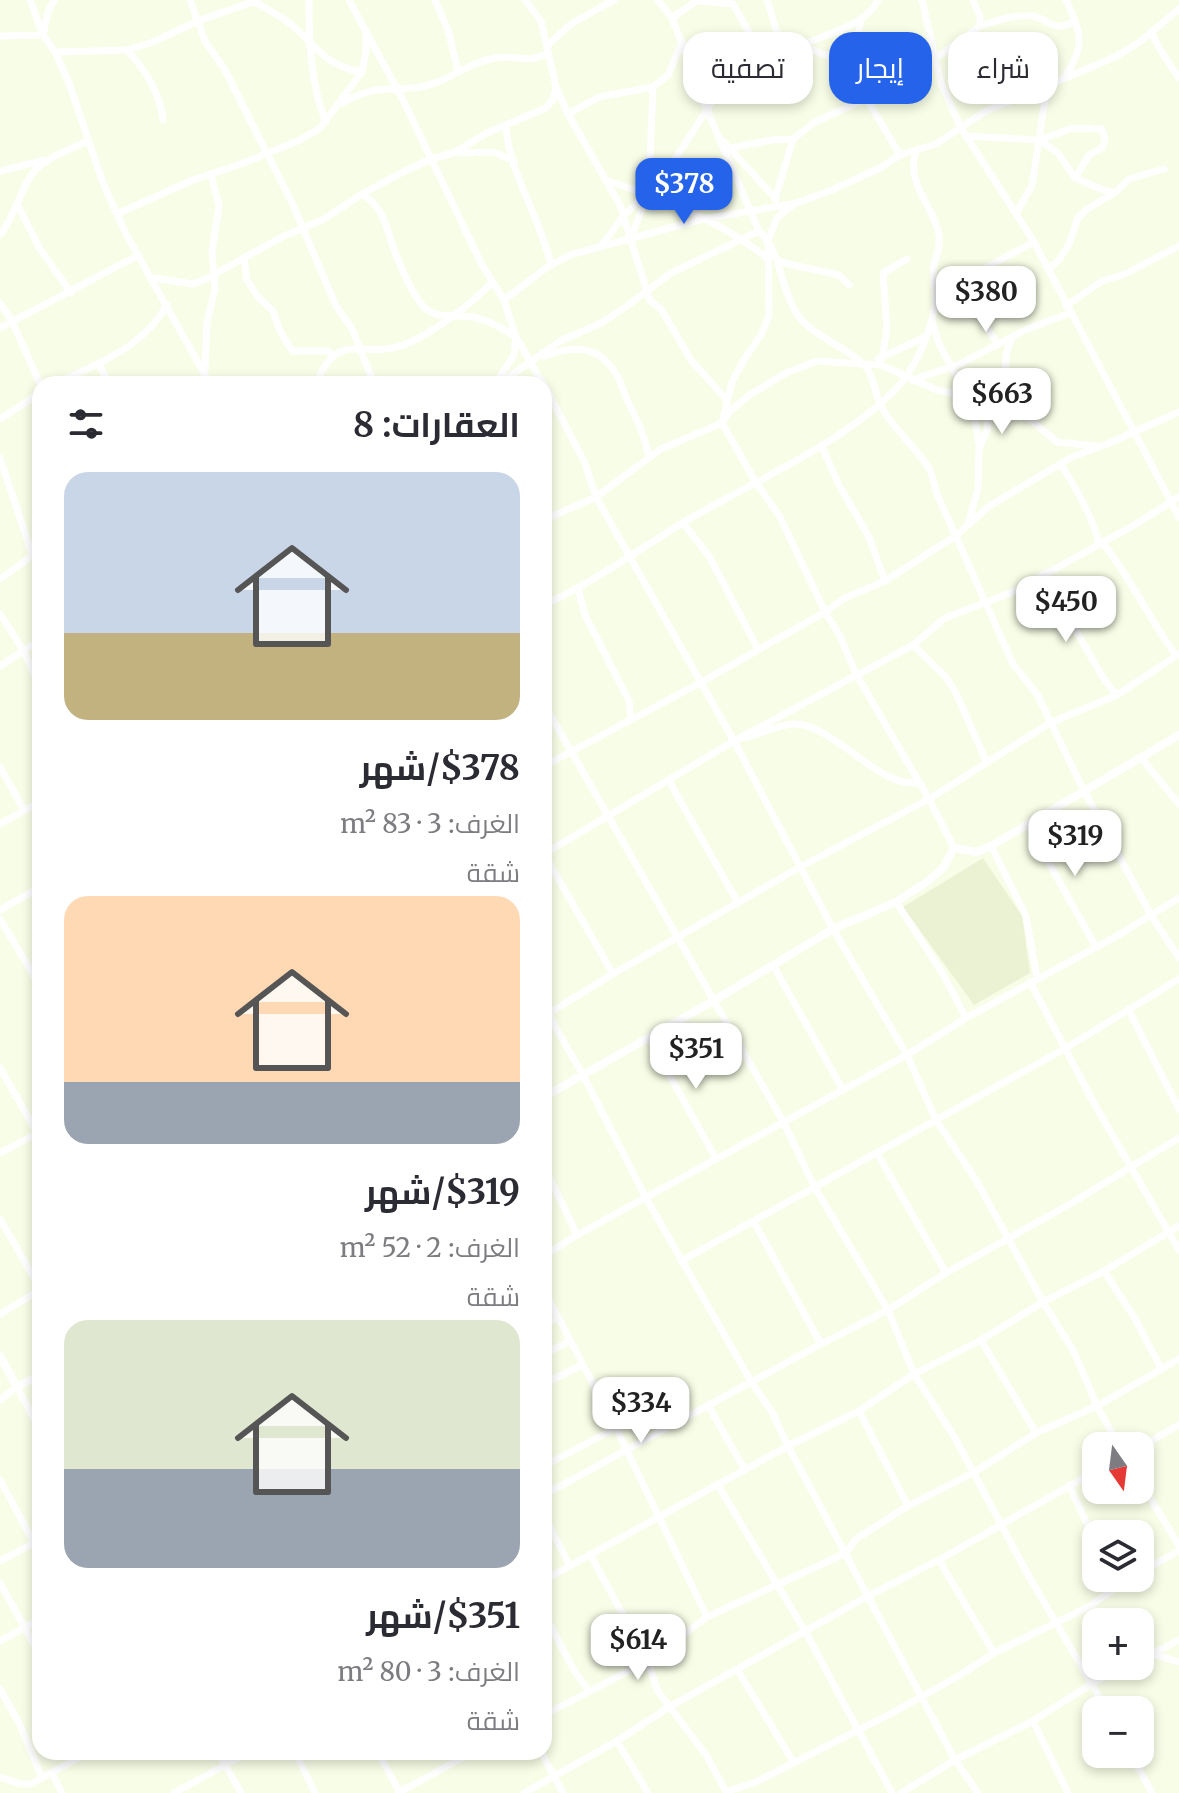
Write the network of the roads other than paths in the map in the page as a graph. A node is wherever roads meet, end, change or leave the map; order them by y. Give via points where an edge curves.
1 (30, 0) edge
2 (54, 0) edge
3 (190, 0) edge
4 (309, 0) edge
5 (349, 0) edge
6 (435, 0) edge
7 (525, 0) edge
8 (614, 0) edge
9 (658, 0) edge
10 (767, 0) edge
11 (878, 0) edge
12 (931, 0) edge
13 (973, 0) edge
14 (1066, 0) edge
15 (256, 1) edge
16 (698, 1) edge
17 (923, 4) edge
18 (1179, 9) edge
19 (672, 18) junction
20 (861, 19) junction
21 (198, 21) junction
22 (1074, 21) junction
23 (980, 26) junction
24 (366, 29) junction
25 (1151, 31) junction
26 (749, 32) edge
27 (777, 32) edge
28 (859, 32) edge
29 (43, 35) junction
30 (0, 36) edge
31 (813, 41) edge
32 (682, 42) joint
33 (309, 44) junction
34 (548, 49) junction
35 (127, 50) junction
36 (55, 52) junction
37 (936, 58) junction
38 (458, 71) junction
39 (362, 72) junction
40 (1179, 78) edge
41 (1063, 79) junction
42 (1058, 81) edge
43 (397, 87) junction
44 (556, 87) junction
45 (653, 87) junction
46 (705, 104) edge
47 (711, 104) edge
48 (855, 104) edge
49 (869, 104) edge
50 (1003, 104) edge
51 (1043, 104) edge
52 (339, 105) junction
53 (707, 110) junction
54 (568, 114) junction
55 (163, 120) dead end
56 (326, 122) junction
57 (506, 125) junction
58 (961, 128) junction
59 (719, 136) junction
60 (966, 136) junction
61 (793, 139) junction
62 (1039, 140) junction
63 (88, 141) junction
64 (731, 148) junction
65 (916, 150) junction
66 (267, 153) junction
67 (453, 153) junction
68 (900, 155) junction
69 (51, 158) junction
70 (431, 159) junction
71 (0, 160) edge
72 (514, 161) junction
73 (1164, 169) dead end
74 (3, 171) edge
75 (211, 174) junction
76 (1075, 178) junction
77 (608, 181) junction
78 (1116, 192) junction
79 (362, 194) junction
80 (648, 194) junction
81 (775, 199) junction
82 (794, 204) junction
83 (18, 206) junction
84 (751, 213) junction
85 (1016, 213) junction
86 (117, 214) junction
87 (624, 215) junction
88 (703, 219) junction
89 (303, 227) junction
90 (759, 231) junction
91 (0, 235) edge
92 (631, 238) junction
93 (742, 240) junction
94 (768, 240) junction
95 (1034, 242) junction
96 (601, 246) junction
97 (1179, 246) edge
98 (139, 255) junction
99 (244, 258) junction
100 (768, 259) junction
101 (907, 259) dead end
102 (779, 262) junction
103 (551, 265) junction
104 (1048, 270) junction
105 (214, 275) junction
106 (153, 278) junction
107 (492, 282) junction
108 (959, 284) junction
109 (849, 285) dead end
110 (71, 293) junction
111 (647, 293) junction
112 (504, 300) junction
113 (936, 302) junction
114 (0, 303) edge
115 (167, 305) junction
116 (1068, 310) junction
117 (453, 315) junction
118 (932, 320) junction
119 (12, 321) junction
120 (0, 328) edge
121 (516, 337) junction
122 (926, 337) junction
123 (1012, 337) junction
124 (998, 345) junction
125 (358, 348) junction
126 (332, 356) junction
127 (882, 358) junction
128 (531, 361) junction
129 (865, 364) junction
130 (99, 365) junction
131 (951, 367) junction
132 (205, 372) junction
133 (36, 376) edge
134 (74, 376) edge
135 (105, 376) edge
136 (207, 376) edge
137 (320, 376) edge
138 (370, 376) edge
139 (502, 376) edge
140 (509, 376) edge
141 (539, 376) edge
142 (909, 378) junction
143 (969, 397) junction
144 (32, 398) edge
145 (552, 400) edge
146 (727, 400) junction
147 (993, 401) junction
148 (880, 404) junction
149 (1179, 412) edge
150 (0, 419) edge
151 (722, 423) junction
152 (1133, 432) junction
153 (821, 445) junction
154 (1105, 445) junction
155 (979, 449) junction
156 (649, 457) junction
157 (0, 458) edge
158 (1060, 464) junction
159 (755, 481) junction
160 (596, 497) junction
161 (1179, 497) edge
162 (1171, 503) junction
163 (552, 516) edge
164 (1179, 517) edge
165 (683, 523) junction
166 (967, 526) junction
167 (957, 535) junction
168 (32, 542) edge
169 (1101, 543) junction
170 (32, 555) edge
171 (631, 555) junction
172 (1043, 574) junction
173 (0, 579) edge
174 (885, 581) junction
175 (578, 589) junction
176 (552, 601) edge
177 (985, 603) junction
178 (825, 612) junction
179 (0, 614) edge
180 (32, 645) edge
181 (913, 645) junction
182 (758, 649) junction
183 (23, 650) junction
184 (1178, 655) edge
185 (0, 666) edge
186 (32, 669) edge
187 (856, 674) junction
188 (700, 683) junction
189 (1117, 695) junction
190 (552, 718) edge
191 (631, 720) junction
192 (1050, 723) junction
193 (1179, 735) edge
194 (734, 741) junction
195 (570, 751) junction
196 (1142, 759) junction
197 (552, 761) edge
198 (987, 763) junction
199 (0, 767) edge
200 (669, 781) junction
201 (921, 784) junction
202 (1084, 791) junction
203 (929, 799) junction
204 (1179, 804) edge
205 (32, 806) edge
206 (24, 810) junction
207 (606, 815) junction
208 (0, 824) edge
209 (1027, 824) junction
210 (991, 846) junction
211 (954, 848) junction
212 (552, 849) edge
213 (802, 866) junction
214 (552, 868) edge
215 (32, 892) edge
216 (1179, 898) edge
217 (896, 902) junction
218 (738, 903) junction
219 (0, 910) edge
220 (1151, 915) junction
221 (0, 919) edge
222 (833, 929) junction
223 (677, 939) junction
224 (1096, 947) junction
225 (1179, 958) edge
226 (773, 965) junction
227 (32, 973) edge
228 (613, 974) junction
229 (1179, 979) edge
230 (1034, 980) junction
231 (715, 1000) junction
232 (552, 1009) edge
233 (1128, 1009) junction
234 (966, 1018) junction
235 (552, 1024) edge
236 (649, 1038) junction
237 (1066, 1048) junction
238 (907, 1055) junction
239 (0, 1068) edge
240 (583, 1075) junction
241 (3, 1078) edge
242 (843, 1090) junction
243 (552, 1092) edge
244 (1179, 1109) edge
245 (936, 1120) junction
246 (32, 1123) edge
247 (784, 1123) junction
248 (32, 1137) edge
249 (1179, 1138) edge
250 (0, 1153) edge
251 (877, 1153) junction
252 (716, 1159) junction
253 (1132, 1167) junction
254 (552, 1183) edge
255 (814, 1186) junction
256 (646, 1198) junction
257 (0, 1219) edge
258 (754, 1222) junction
259 (1179, 1226) edge
260 (1168, 1232) junction
261 (577, 1235) junction
262 (1009, 1238) junction
263 (1179, 1250) edge
264 (552, 1251) edge
265 (681, 1261) junction
266 (1104, 1271) junction
267 (946, 1273) junction
268 (32, 1275) edge
269 (32, 1294) edge
270 (1043, 1302) junction
271 (552, 1306) edge
272 (888, 1310) junction
273 (0, 1314) edge
274 (558, 1317) junction
275 (552, 1320) edge
276 (981, 1340) junction
277 (569, 1341) junction
278 (821, 1344) junction
279 (552, 1351) edge
280 (0, 1356) edge
281 (1179, 1359) edge
282 (582, 1365) junction
283 (1161, 1368) junction
284 (914, 1374) junction
285 (32, 1379) edge
286 (552, 1380) edge
287 (752, 1383) junction
288 (17, 1387) junction
289 (0, 1400) edge
290 (1097, 1406) junction
291 (709, 1407) junction
292 (859, 1411) junction
293 (32, 1415) edge
294 (1179, 1425) edge
295 (616, 1428) junction
296 (1111, 1432) edge
297 (1036, 1433) junction
298 (1154, 1439) edge
299 (788, 1446) junction
300 (627, 1451) junction
301 (552, 1462) edge
302 (745, 1470) junction
303 (973, 1473) junction
304 (1082, 1478) edge
305 (0, 1480) edge
306 (718, 1485) junction
307 (1069, 1485) junction
308 (552, 1491) edge
309 (1153, 1504) edge
310 (908, 1506) junction
311 (657, 1517) junction
312 (1085, 1520) edge
313 (1001, 1523) junction
314 (552, 1531) edge
315 (32, 1534) edge
316 (32, 1545) edge
317 (1179, 1548) edge
318 (846, 1553) junction
319 (590, 1554) junction
320 (939, 1560) junction
321 (0, 1561) edge
322 (1154, 1563) edge
323 (570, 1566) junction
324 (552, 1576) edge
325 (0, 1583) edge
326 (776, 1585) junction
327 (1101, 1592) edge
328 (868, 1596) junction
329 (707, 1617) junction
330 (32, 1624) edge
331 (1056, 1624) junction
332 (26, 1627) junction
333 (552, 1629) edge
334 (805, 1631) junction
335 (32, 1639) edge
336 (1179, 1640) edge
337 (0, 1641) edge
338 (994, 1653) junction
339 (1154, 1653) edge
340 (1154, 1655) edge
341 (648, 1661) junction
342 (1179, 1662) edge
343 (737, 1669) junction
344 (1099, 1680) edge
345 (1093, 1683) junction
346 (0, 1689) edge
347 (589, 1691) junction
348 (922, 1695) junction
349 (1100, 1696) edge
350 (669, 1707) junction
351 (552, 1711) edge
352 (1033, 1721) junction
353 (857, 1730) junction
354 (617, 1741) junction
355 (32, 1754) edge
356 (35, 1760) edge
357 (75, 1760) edge
358 (224, 1760) edge
359 (234, 1760) edge
360 (299, 1760) edge
361 (382, 1760) edge
362 (456, 1760) edge
363 (545, 1760) edge
364 (955, 1760) junction
365 (794, 1763) junction
366 (227, 1764) junction
367 (1139, 1768) edge
368 (52, 1773) junction
369 (554, 1776) junction
370 (0, 1777) edge
371 (42, 1778) junction
372 (176, 1792) edge
373 (728, 1792) edge
374 (62, 1793) edge
375 (241, 1793) edge
376 (315, 1793) edge
377 (399, 1793) edge
378 (524, 1793) edge
379 (563, 1793) edge
380 (648, 1793) edge
381 (892, 1793) edge
382 (901, 1793) edge
383 (978, 1793) edge
384 (1068, 1793) edge
385 (1152, 1793) edge

1 - 29 street
2 - 29 street
3 - 21 street
4 - 33 street
5 - 24 street
6 - 38 street
7 - 34 street via 541,21
8 - 34 street via 571,24
9 - 19 street
10 - 27 street
11 - 20 street
12 - 17 street
13 - 23 street
14 - 22 street
15 - 21 street
15 - 33 street via 292,24
16 - 19 street
16 - 26 street via 733,4
17 - 37 street
18 - 25 street
19 - 32 street
20 - 28 street
20 - 31 street
21 - 35 street
21 - 66 street
22 - 23 street via 1059,27 1021,16
22 - 41 street via 1080,51
23 - 37 street
24 - 39 street
24 - 43 street
25 - 40 street
25 - 41 street via 1115,57
29 - 30 street
29 - 36 street
32 - 45 street via 668,75
33 - 39 street via 344,69
33 - 56 street via 317,101
34 - 38 street via 535,59 500,57
34 - 44 street
35 - 36 street
35 - 55 street via 154,87
36 - 63 street
37 - 58 street
38 - 43 street via 421,87
39 - 52 street
41 - 42 street
43 - 52 street via 361,93
43 - 70 street
44 - 54 street
44 - 57 street via 544,109
45 - 54 street via 599,97
45 - 80 street
46 - 53 street
47 - 53 street
48 - 61 street
49 - 68 street
50 - 58 street
51 - 62 street
52 - 56 street
53 - 59 street
53 - 80 street
54 - 77 street
56 - 66 street
57 - 67 street
57 - 72 street
58 - 60 street
58 - 65 street
59 - 64 street
59 - 84 street
60 - 62 street
60 - 85 street
61 - 64 street
61 - 81 street
62 - 76 street via 1058,153
62 - 76 street via 1073,128 1102,129 1102,148 1089,155
62 - 85 street via 1032,186
63 - 69 street
63 - 86 street
64 - 81 street
65 - 68 street
65 - 113 street via 914,173 939,232
66 - 75 street
66 - 89 street
67 - 70 street
67 - 72 street via 494,152
68 - 82 street
69 - 74 street
69 - 83 street via 33,174
70 - 79 street
70 - 107 street
71 - 74 street
72 - 103 street
73 - 78 street via 1129,179
75 - 86 street
75 - 105 street via 219,206
76 - 78 street
77 - 80 street
77 - 87 street
78 - 104 street via 1078,218 1069,244
79 - 89 street
79 - 117 street via 380,210 394,251 424,308 438,316
80 - 87 street
80 - 88 street
80 - 92 street
81 - 82 street
82 - 84 street
82 - 94 street via 777,218
83 - 91 street
83 - 110 street
84 - 88 street
84 - 90 street
85 - 95 street
86 - 98 street
87 - 92 street
87 - 96 street
88 - 92 street
88 - 93 street
89 - 99 street
89 - 125 street
90 - 93 street
90 - 94 street
92 - 96 street
92 - 111 street
93 - 100 street
93 - 111 street via 671,273
94 - 100 street
94 - 102 street
95 - 104 street
95 - 108 street
96 - 103 street
97 - 116 street via 1102,281
98 - 106 street
98 - 110 street
99 - 105 street
99 - 126 street via 247,280 273,311 292,351 328,351
100 - 146 street via 769,316
101 - 127 street via 883,273 887,329
102 - 109 street via 839,275
102 - 129 street via 798,316
103 - 112 street
104 - 116 street
105 - 106 street via 193,284
105 - 132 street
106 - 115 street
107 - 112 street
107 - 117 street
108 - 113 street
108 - 124 street
110 - 119 street
111 - 128 street
111 - 146 street via 691,360
112 - 121 street
113 - 118 street
114 - 119 street
115 - 130 street via 148,332
115 - 132 street
116 - 123 street
116 - 152 street
117 - 121 street via 475,317
117 - 125 street via 405,344 381,351
118 - 122 street
118 - 131 street
119 - 120 street
119 - 133 street
121 - 128 street
121 - 139 street via 514,355
122 - 127 street
122 - 142 street
123 - 124 street
123 - 147 street via 1003,385
124 - 131 street
125 - 126 street
125 - 138 street
126 - 137 street
127 - 129 street
128 - 140 street
128 - 141 street
128 - 156 street via 576,347 607,360 637,415
129 - 142 street
129 - 148 street
129 - 151 street via 817,361 786,373 748,396
130 - 134 street
130 - 135 street
131 - 142 street
131 - 143 street
132 - 136 street
142 - 143 street
142 - 148 street
143 - 147 street
143 - 155 street
144 - 150 street
145 - 160 street via 585,463
146 - 151 street
147 - 154 street via 1022,413 1057,442
147 - 155 street
148 - 153 street
148 - 167 street via 930,470
149 - 152 street
151 - 156 street
151 - 159 street
152 - 154 street
152 - 162 street
153 - 159 street
153 - 174 street via 869,537
154 - 158 street
155 - 166 street via 978,489
156 - 160 street
157 - 168 street
158 - 166 street via 989,506
158 - 169 street
159 - 165 street
159 - 178 street via 780,517
160 - 163 street
160 - 171 street
161 - 162 street
162 - 164 street
162 - 169 street
165 - 171 street
165 - 182 street via 709,556
166 - 167 street
167 - 174 street
167 - 177 street
169 - 172 street
169 - 184 street
170 - 173 street
171 - 175 street
171 - 188 street
172 - 177 street
172 - 189 street
174 - 178 street
175 - 176 street
175 - 191 street via 585,615 629,701
177 - 181 street via 945,618
177 - 192 street via 1013,664 1037,694
178 - 182 street
178 - 187 street
179 - 183 street
180 - 183 street
181 - 187 street
181 - 198 street via 955,691
182 - 188 street
183 - 185 street
183 - 186 street
184 - 189 street
187 - 194 street
187 - 201 street
188 - 191 street
188 - 194 street
189 - 192 street
190 - 195 street
191 - 195 street
192 - 198 street
192 - 202 street
193 - 196 street
194 - 200 street
194 - 201 street via 792,724 808,726 897,780
194 - 213 street
195 - 197 street
195 - 207 street
196 - 202 street
196 - 204 street
198 - 203 street
199 - 206 street
200 - 207 street
200 - 218 street
201 - 203 street
202 - 209 street
202 - 220 street
203 - 211 street
203 - 213 street
205 - 206 street
206 - 208 street
207 - 212 street
207 - 223 street
209 - 210 street
209 - 224 street
210 - 211 street via 977,852
210 - 230 street via 1026,916
211 - 217 street via 943,868
213 - 218 street
213 - 222 street
214 - 228 street
215 - 219 street
216 - 220 street
217 - 222 street
217 - 234 street
218 - 223 street
220 - 224 street
220 - 225 street
221 - 227 street
222 - 226 street
222 - 238 street
223 - 228 street
223 - 231 street
224 - 230 street
226 - 231 street
226 - 242 street
228 - 232 street
229 - 233 street
230 - 234 street
230 - 237 street
231 - 236 street
231 - 247 street
233 - 237 street
233 - 244 street
234 - 238 street
235 - 240 street
236 - 240 street
236 - 252 street
237 - 245 street
237 - 253 street
238 - 242 street
238 - 245 street
239 - 241 street
240 - 243 street
240 - 256 street
241 - 246 street
242 - 247 street
245 - 251 street
245 - 262 street
247 - 252 street
247 - 255 street
248 - 250 street
249 - 253 street
251 - 255 street
251 - 267 street
252 - 256 street
253 - 260 street
253 - 262 street
254 - 261 street
255 - 258 street
255 - 272 street
256 - 261 street
256 - 265 street
257 - 268 street
258 - 265 street
258 - 278 street
259 - 260 street
260 - 263 street
260 - 266 street
261 - 264 street
262 - 267 street
262 - 270 street
265 - 287 street
266 - 270 street
266 - 283 street
267 - 272 street
269 - 273 street
270 - 276 street
270 - 290 street via 1074,1352
271 - 274 street
272 - 278 street
272 - 284 street
274 - 275 street
274 - 277 street
276 - 284 street
276 - 297 street
277 - 279 street
277 - 282 street
278 - 287 street
280 - 288 street
281 - 283 street
282 - 286 street
282 - 295 street
283 - 290 street
284 - 292 street
284 - 303 street
285 - 288 street
287 - 291 street
287 - 299 street
288 - 289 street
288 - 293 street
290 - 296 street
290 - 297 street
291 - 300 street
291 - 302 street
292 - 299 street
292 - 310 street
294 - 298 street
295 - 300 street
295 - 301 street
297 - 303 street
299 - 302 street
299 - 318 street
300 - 308 street
300 - 311 street
302 - 306 street
303 - 310 street
303 - 313 street
304 - 307 street
305 - 315 street
306 - 311 street
306 - 326 street
307 - 312 street
307 - 313 street
309 - 317 street
310 - 318 street via 856,1539
311 - 319 street
311 - 329 street
313 - 320 street
313 - 331 street
314 - 323 street
316 - 321 street
317 - 322 street
318 - 326 street
318 - 328 street
319 - 323 street
319 - 341 street
320 - 328 street
320 - 338 street
323 - 324 street
325 - 332 street
326 - 329 street
326 - 334 street
327 - 331 street
328 - 334 street
328 - 348 street
329 - 341 street
330 - 332 street
331 - 338 street
331 - 345 street
332 - 335 street
332 - 337 street
333 - 347 street
334 - 343 street
334 - 353 street
336 - 339 street
338 - 348 street
340 - 342 street
341 - 347 street
341 - 350 street
343 - 350 street
343 - 365 street
344 - 345 street
345 - 349 street
345 - 352 street
346 - 355 street
347 - 351 street
348 - 353 street
348 - 364 street
350 - 354 street
350 - 373 street
352 - 364 street
352 - 384 street
353 - 365 street
353 - 381 street
354 - 369 street
354 - 380 street
356 - 371 street
357 - 368 street
358 - 366 street
359 - 366 street
360 - 376 street
361 - 377 street
362 - 377 street
363 - 369 street
364 - 382 street
364 - 383 street
365 - 373 street
366 - 372 street
366 - 375 street
367 - 385 street
368 - 371 street
368 - 374 street
369 - 378 street
369 - 379 street
370 - 371 street via 20,1784

